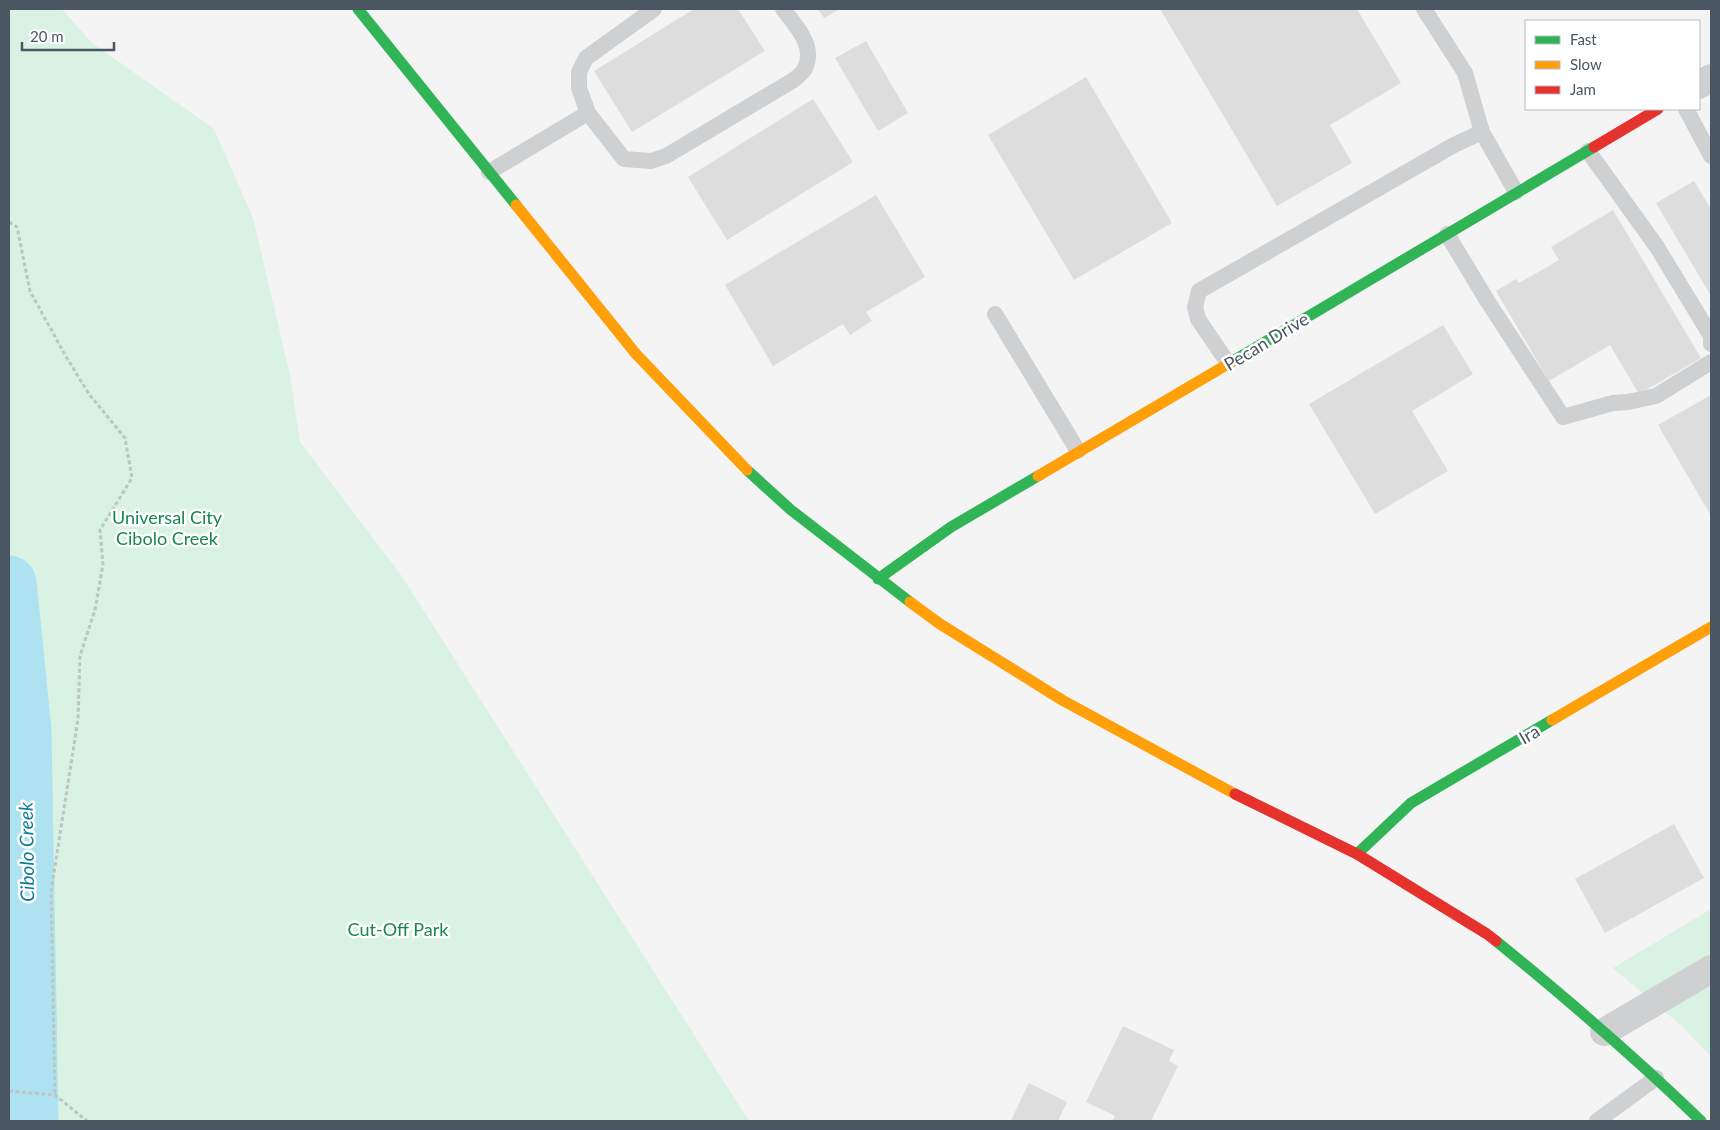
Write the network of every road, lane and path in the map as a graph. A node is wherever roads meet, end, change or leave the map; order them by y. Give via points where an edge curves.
1 (358, 9) edge
2 (654, 9) edge
3 (783, 9) edge
4 (1424, 9) edge
5 (1711, 78) edge
6 (1700, 84) edge
7 (1656, 110) edge
8 (1687, 110) edge
9 (588, 114) junction
10 (1482, 132) junction
11 (1588, 151) junction
12 (1711, 156) edge
13 (489, 172) junction
14 (1516, 192) junction
15 (9, 222) edge
16 (1447, 234) junction
17 (995, 314) dead end
18 (1711, 344) edge
19 (1711, 362) edge
20 (1228, 363) junction
21 (1078, 451) junction
22 (878, 579) junction
23 (1711, 627) edge
24 (1357, 854) junction
25 (1711, 969) edge
26 (1604, 1032) junction
27 (1656, 1078) junction
28 (9, 1091) edge
29 (55, 1095) junction
30 (87, 1121) edge
31 (1597, 1121) edge
32 (1701, 1121) edge

1 - 13 main road
2 - 9 lane via 586,58 580,72 580,88
3 - 9 lane via 808,46 809,56 804,71 666,156 651,161 624,159
4 - 10 lane via 1464,73
5 - 6 street
7 - 11 main road, Pecan Drive
8 - 12 lane
9 - 13 lane
10 - 14 lane
10 - 20 lane via 1199,291 1195,307 1198,319
11 - 14 main road, Pecan Drive
11 - 18 lane via 1657,247 1710,336
13 - 22 main road via 636,354 748,471 791,510
14 - 16 main road, Pecan Drive
15 - 29 path via 17,227 30,291 89,394 125,438 132,478 100,530 103,564 95,610 80,656 78,719 51,892
16 - 19 lane via 1563,417 1613,403 1656,396
16 - 20 main road, Pecan Drive
17 - 21 lane
20 - 21 main road, Pecan Drive
21 - 22 main road, Pecan Drive via 951,527
22 - 24 main road via 940,624 1062,700 1212,783
23 - 24 main road, Ira via 1411,803
24 - 26 main road via 1487,934
25 - 26 street
26 - 27 main road
27 - 31 lane
27 - 32 main road
28 - 29 path
29 - 30 path

